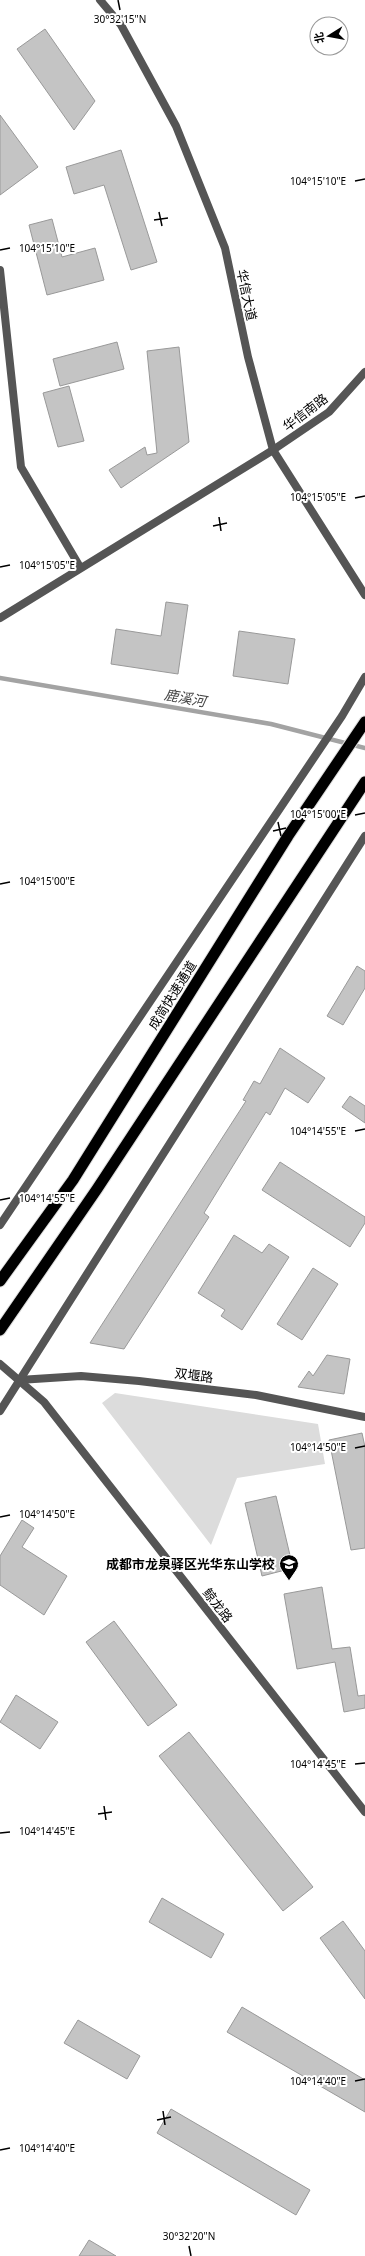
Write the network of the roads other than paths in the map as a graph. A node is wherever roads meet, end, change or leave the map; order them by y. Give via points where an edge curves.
1 (100, 0) edge
2 (0, 270) edge
3 (365, 372) edge
4 (273, 450) junction
5 (80, 568) junction
6 (365, 595) edge
7 (0, 618) edge
8 (365, 677) edge
9 (365, 722) edge
10 (365, 782) edge
11 (365, 836) edge
12 (0, 1225) edge
13 (0, 1281) edge
14 (0, 1330) edge
15 (0, 1364) edge
16 (19, 1380) junction
17 (0, 1411) edge
18 (365, 1417) edge
19 (365, 1812) edge

1 - 4 street, 华信大道 via 122,25 176,126 225,248 248,357
2 - 5 street via 21,467
3 - 4 street, 华信南路 via 329,412
4 - 5 street, 华信南路
4 - 6 street, 华信大道
5 - 7 street, 华信南路
8 - 12 street via 342,716
9 - 13 highway, 成简快速通道 via 288,836 73,1180
10 - 14 highway via 97,1189
11 - 16 street
15 - 16 street, 鲸龙路
16 - 17 street
16 - 18 street, 双堰路 via 81,1376 138,1381 256,1395
16 - 19 street, 鲸龙路 via 44,1402

